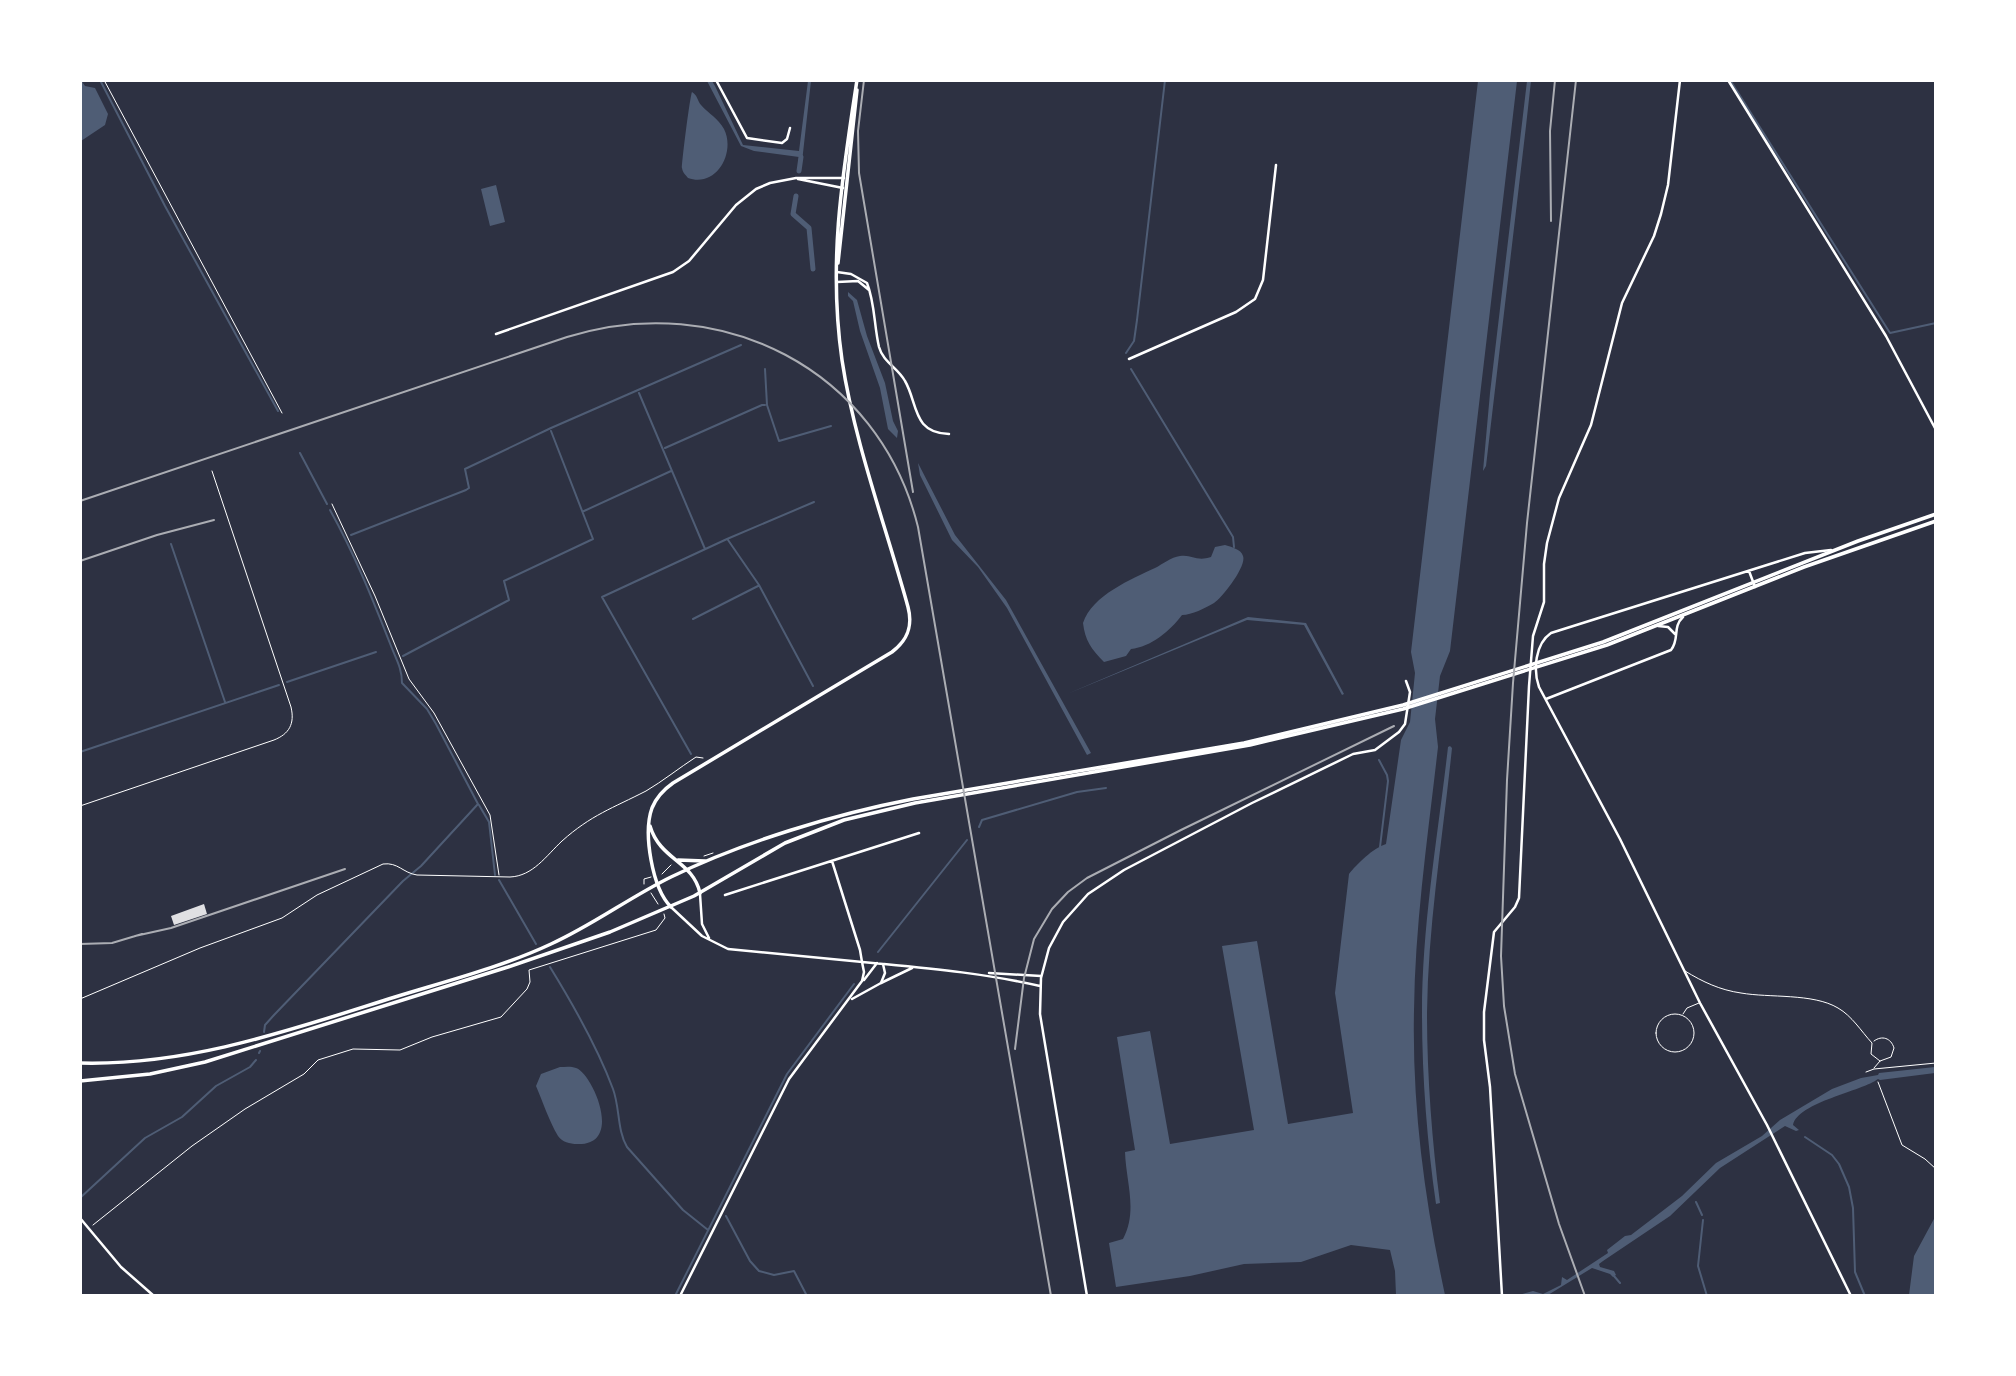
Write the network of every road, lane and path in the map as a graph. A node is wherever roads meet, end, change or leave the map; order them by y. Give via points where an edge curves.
1 (104, 80) edge
2 (716, 80) edge
3 (858, 80) edge
4 (1680, 80) edge
5 (1728, 80) edge
6 (790, 128) dead end
7 (1276, 165) dead end
8 (845, 178) junction
9 (788, 179) junction
10 (844, 189) junction
11 (837, 272) junction
12 (837, 282) junction
13 (870, 293) junction
14 (496, 334) dead end
15 (1129, 359) dead end
16 (282, 413) dead end
17 (1936, 430) edge
18 (949, 434) dead end
19 (212, 471) dead end
20 (332, 504) dead end
21 (1936, 514) edge
22 (1936, 521) edge
23 (1841, 548) junction
24 (1749, 571) junction
25 (1753, 585) junction
26 (1685, 615) junction
27 (1658, 626) junction
28 (1675, 634) junction
29 (1547, 662) junction
30 (1406, 681) dead end
31 (1546, 699) junction
32 (707, 763) junction
33 (951, 795) junction
34 (80, 806) edge
35 (649, 821) junction
36 (919, 833) dead end
37 (676, 860) junction
38 (707, 861) junction
39 (832, 861) junction
40 (687, 869) junction
41 (500, 877) junction
42 (657, 884) junction
43 (700, 893) junction
44 (725, 895) dead end
45 (671, 908) junction
46 (666, 918) dead end
47 (710, 941) junction
48 (862, 962) junction
49 (877, 963) junction
50 (883, 964) junction
51 (914, 967) junction
52 (1683, 970) junction
53 (977, 973) junction
54 (1041, 976) junction
55 (881, 983) junction
56 (861, 984) junction
57 (1040, 986) junction
58 (80, 999) edge
59 (849, 1001) junction
60 (1700, 1003) junction
61 (1682, 1016) junction
62 (1872, 1043) junction
63 (1880, 1061) junction
64 (80, 1063) edge
65 (1936, 1063) edge
66 (1874, 1069) junction
67 (1866, 1072) dead end
68 (80, 1081) edge
69 (1878, 1082) dead end
70 (1936, 1169) edge
71 (80, 1218) edge
72 (89, 1228) junction
73 (154, 1296) edge
74 (680, 1296) edge
75 (1087, 1296) edge
76 (1502, 1296) edge
77 (1851, 1296) edge

1 - 16 path
2 - 6 street via 747,138 782,143
3 - 8 main road
4 - 76 street via 1663,209 1622,303 1591,425 1556,507 1544,557 1544,601 1533,636 1529,678 1519,898 1494,932 1484,1005
5 - 17 street via 1886,336
7 - 15 street via 1263,280 1255,299 1241,310
8 - 9 street
8 - 10 main road
9 - 10 street
9 - 14 street via 746,195 673,272
10 - 11 main road via 836,236
11 - 12 main road
11 - 13 street via 863,279
12 - 13 street via 859,281
12 - 32 main road via 846,383 908,607 909,629 892,652
13 - 18 street via 882,355 906,381 922,422
19 - 34 lane via 291,707 291,727 274,740
20 - 41 path via 409,679 432,709 490,815
21 - 23 main road
22 - 25 main road
23 - 24 street
23 - 25 main road
24 - 25 street
24 - 31 street via 1551,633 1539,646 1536,668
25 - 26 main road
25 - 29 main road
26 - 27 main road
26 - 28 street
27 - 28 street
27 - 29 main road
28 - 31 street via 1669,651
29 - 33 main road via 1403,707 1235,745
30 - 54 street via 1410,692 1407,718 1401,729 1375,750 1349,755 1097,886 1059,928
31 - 52 street
32 - 35 main road via 662,792
32 - 41 path via 697,757 591,818 528,872
33 - 38 main road via 840,817
33 - 43 main road via 814,830
35 - 37 main road via 659,845
35 - 42 main road
36 - 39 street
37 - 38 main road
37 - 40 main road
38 - 40 main road
39 - 44 street
39 - 48 street
40 - 42 main road
40 - 43 main road
41 - 58 path via 414,875 394,864 377,866 282,918
42 - 45 main road
42 - 64 main road via 533,952 280,1033 183,1056
43 - 45 main road
43 - 47 street via 702,925
45 - 47 street
45 - 68 main road via 508,967 205,1062 150,1074
46 - 72 path via 653,931 529,970 525,992 501,1017 400,1050 353,1049 318,1060 304,1074 192,1146
47 - 48 street via 730,950
48 - 49 street
48 - 56 street
49 - 50 street
49 - 56 street
50 - 51 street
50 - 55 street
51 - 53 street
51 - 55 street
52 - 60 street
52 - 62 lane via 1720,989 1827,1003 1846,1013
53 - 54 street
53 - 57 street
54 - 57 street
55 - 59 street
56 - 59 street
57 - 75 street via 1042,1030
59 - 74 street via 787,1083
60 - 61 lane via 1687,1008
60 - 77 street
61 - 61 lane via 1669,1015 1659,1023 1657,1041 1666,1051 1679,1052 1693,1041 1691,1023
62 - 63 lane via 1871,1054
62 - 63 lane via 1884,1037 1893,1044 1892,1055
63 - 66 lane
65 - 66 lane
66 - 67 lane
69 - 70 lane via 1902,1145
71 - 72 street
72 - 73 street via 127,1273

